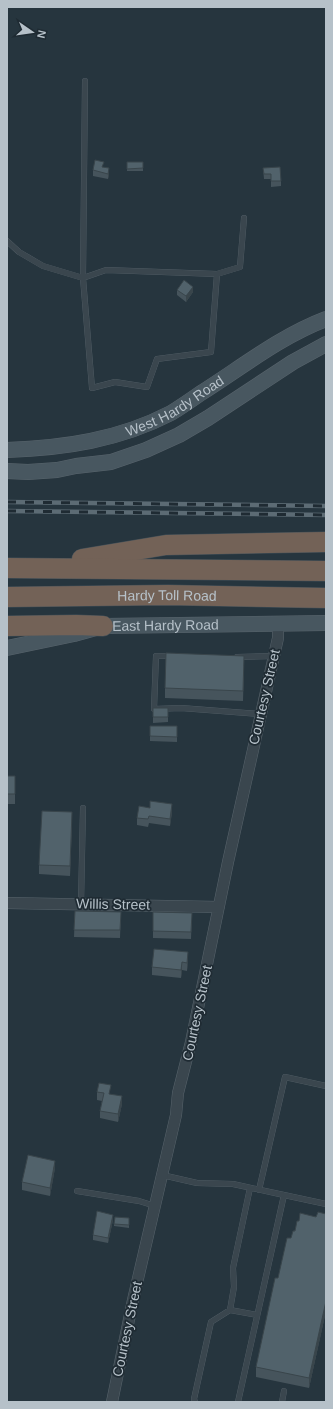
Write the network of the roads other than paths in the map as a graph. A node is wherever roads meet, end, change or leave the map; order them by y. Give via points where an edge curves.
1 (85, 81) dead end
2 (244, 218) dead end
3 (7, 241) edge
4 (217, 274) junction
5 (83, 278) junction
6 (326, 319) edge
7 (326, 344) edge
8 (80, 444) junction
9 (7, 450) edge
10 (76, 466) junction
11 (7, 471) edge
12 (326, 542) edge
13 (17, 568) edge
14 (326, 571) edge
15 (7, 597) edge
16 (326, 598) edge
17 (278, 624) junction
18 (326, 624) edge
19 (7, 626) edge
20 (103, 626) junction
21 (7, 648) edge
22 (177, 656) edge
23 (273, 656) junction
24 (234, 657) edge
25 (260, 714) junction
26 (83, 808) dead end
27 (7, 903) edge
28 (81, 904) junction
29 (219, 907) junction
30 (326, 1086) edge
31 (162, 1175) junction
32 (250, 1188) junction
33 (259, 1190) junction
34 (77, 1191) dead end
35 (284, 1196) junction
36 (326, 1204) edge
37 (155, 1206) junction
38 (230, 1310) junction
39 (257, 1316) junction
40 (284, 1391) dead end
41 (112, 1402) edge
42 (194, 1402) edge
43 (238, 1402) edge
44 (282, 1402) edge

1 - 5 lane
2 - 4 lane via 240,266
3 - 5 lane via 19,252 43,266
4 - 5 lane via 106,270
4 - 5 lane via 211,352 157,359 147,387 115,382 92,388
6 - 8 main road, West Hardy Road via 284,340 171,413 108,437
7 - 10 main road, West Hardy Road via 179,435 111,462
8 - 9 main road, West Hardy Road via 44,449
8 - 10 main road
10 - 11 main road, West Hardy Road via 57,470
12 - 13 highway via 166,545
13 - 14 highway, Hardy Toll Road
15 - 16 highway, Hardy Toll Road via 168,595
17 - 18 main road, East Hardy Road
17 - 20 main road, East Hardy Road
17 - 23 street, Courtesy Street via 278,638
19 - 20 highway
20 - 21 main road, East Hardy Road
22 - 25 lane via 156,656 154,708
23 - 24 lane
23 - 25 street, Courtesy Street
25 - 29 street, Courtesy Street
26 - 28 lane
27 - 28 street, Willis Street
28 - 29 street, Willis Street
29 - 31 street, Courtesy Street
30 - 33 lane via 285,1077
31 - 32 lane via 197,1183 233,1184
31 - 37 street, Courtesy Street
32 - 33 lane
32 - 38 lane via 233,1268 234,1287
33 - 35 lane
34 - 37 lane
35 - 36 lane
35 - 39 lane
37 - 41 street, Courtesy Street
38 - 39 lane
38 - 42 lane via 211,1322
39 - 43 lane
40 - 44 lane

